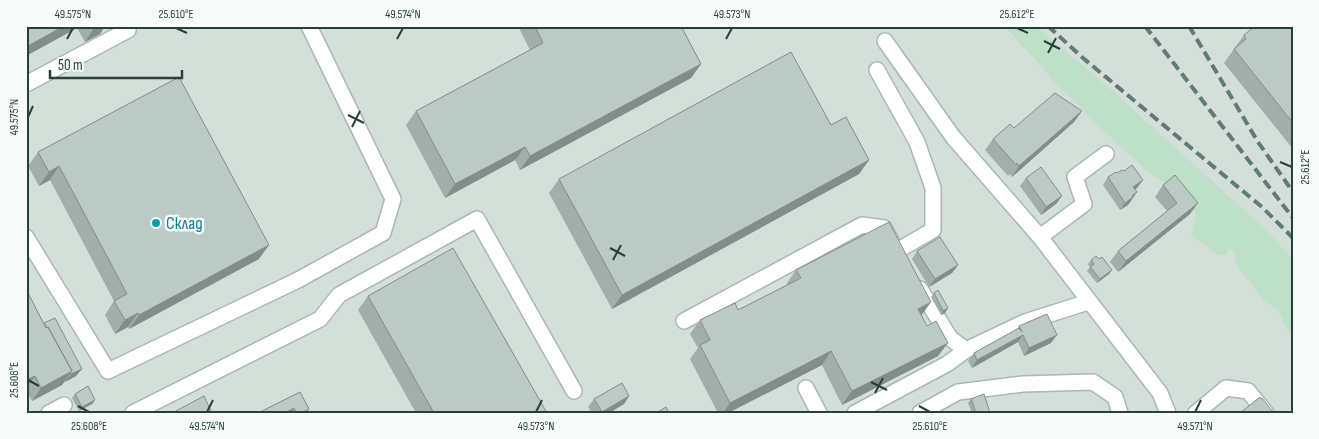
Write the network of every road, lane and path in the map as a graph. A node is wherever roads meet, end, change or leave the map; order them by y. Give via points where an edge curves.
1 (128, 26) edge
2 (309, 26) edge
3 (885, 41) dead end
4 (877, 70) dead end
5 (26, 84) edge
6 (1106, 154) dead end
7 (26, 237) edge
8 (1040, 237) junction
9 (898, 252) junction
10 (1088, 302) junction
11 (684, 321) dead end
12 (966, 350) junction
13 (806, 388) dead end
14 (574, 391) dead end
15 (64, 406) dead end
16 (49, 413) edge
17 (133, 413) edge
18 (818, 413) edge
19 (856, 413) edge
20 (920, 413) edge
21 (1120, 413) edge
22 (1168, 413) edge
23 (1196, 413) edge
24 (1266, 413) edge

1 - 5 lane via 128,30
2 - 7 lane via 393,200 383,233 298,280 108,371
3 - 8 lane via 953,137
4 - 9 lane via 917,142 933,188 933,230
6 - 8 lane via 1075,177 1084,204
8 - 10 lane
9 - 11 lane via 884,228 862,225
9 - 12 lane via 950,338
10 - 12 lane via 1025,322
10 - 22 lane via 1160,393
12 - 19 lane via 948,364
13 - 18 lane
14 - 17 lane via 477,219 339,295 320,320
15 - 16 lane
20 - 21 lane via 958,392 1023,384 1093,382 1115,397
23 - 24 lane via 1226,388 1248,391

